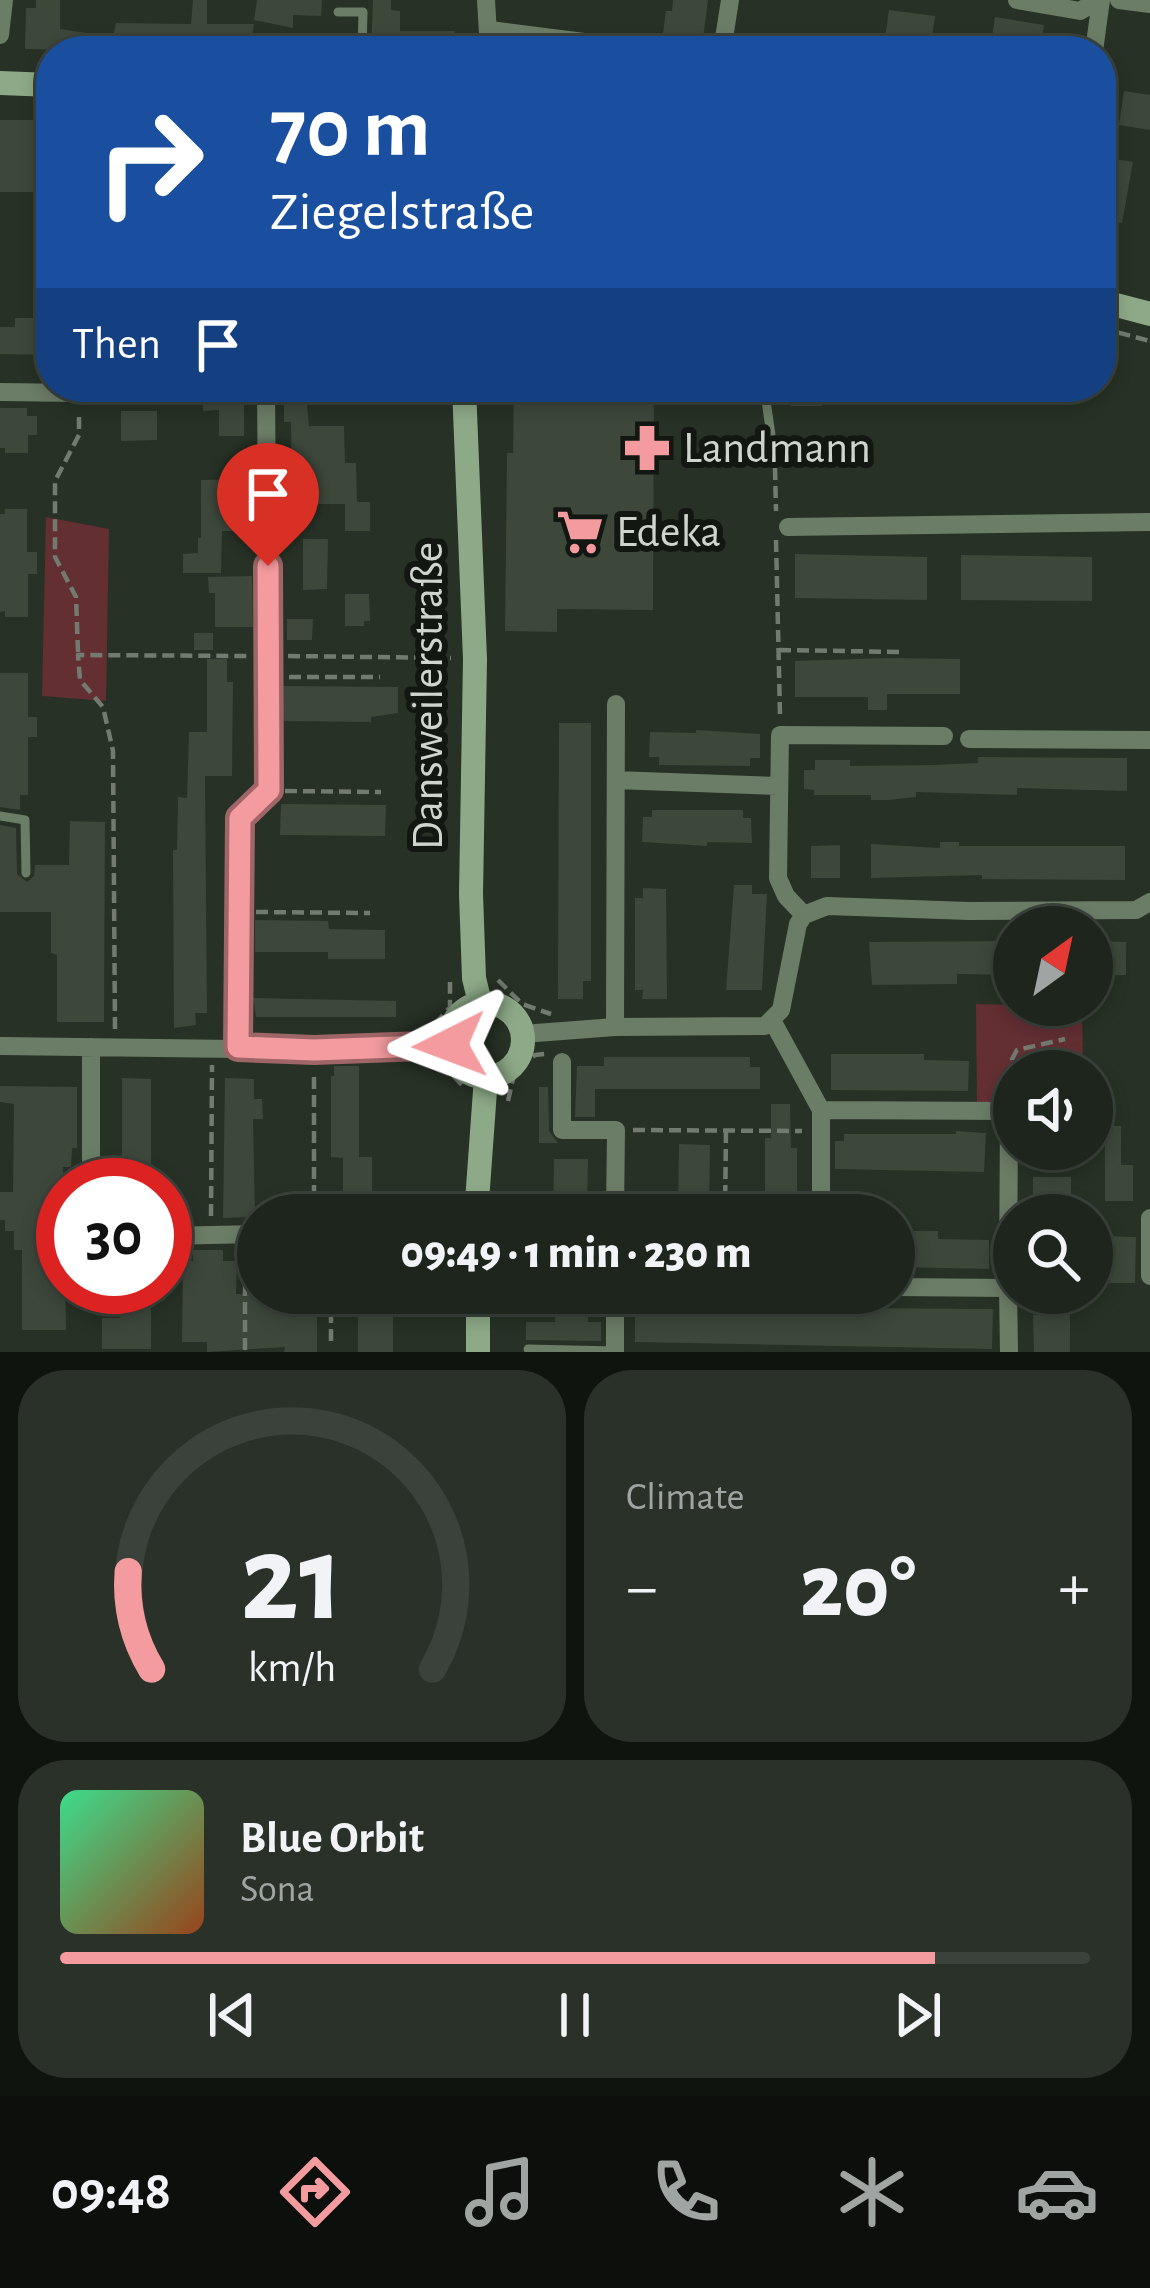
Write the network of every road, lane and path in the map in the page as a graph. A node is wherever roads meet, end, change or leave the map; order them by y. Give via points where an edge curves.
1 (4, 0) edge
2 (487, 0) edge
3 (730, 0) edge
4 (1017, 0) edge
5 (1100, 0) edge
6 (1119, 0) edge
7 (1150, 4) edge
8 (338, 12) dead end
9 (490, 30) junction
10 (0, 35) edge
11 (362, 36) edge
12 (490, 36) edge
13 (537, 36) edge
14 (724, 36) edge
15 (1096, 36) edge
16 (0, 82) edge
17 (36, 85) edge
18 (1116, 305) edge
19 (1150, 314) edge
20 (1116, 332) edge
21 (1150, 341) edge
22 (0, 392) edge
23 (36, 392) edge
24 (79, 402) edge
25 (266, 402) edge
26 (465, 402) edge
27 (766, 402) edge
28 (774, 456) dead end
29 (1150, 522) edge
30 (788, 527) dead end
31 (778, 611) dead end
32 (778, 650) junction
33 (904, 652) dead end
34 (78, 655) junction
35 (268, 656) junction
36 (475, 658) junction
37 (268, 677) junction
38 (380, 677) dead end
39 (616, 704) dead end
40 (780, 735) junction
41 (944, 736) dead end
42 (969, 739) dead end
43 (1150, 740) edge
44 (616, 780) junction
45 (778, 786) junction
46 (268, 791) junction
47 (381, 792) dead end
48 (0, 816) edge
49 (26, 873) dead end
50 (1150, 902) edge
51 (239, 912) junction
52 (370, 913) dead end
53 (805, 916) junction
54 (496, 977) dead end
55 (480, 1003) junction
56 (773, 1022) junction
57 (615, 1027) junction
58 (554, 1031) junction
59 (523, 1034) junction
60 (1065, 1040) dead end
61 (450, 1045) junction
62 (0, 1046) edge
63 (116, 1046) junction
64 (91, 1047) junction
65 (212, 1047) junction
66 (238, 1047) junction
67 (314, 1050) junction
68 (1017, 1050) edge
69 (562, 1062) dead end
70 (486, 1077) junction
71 (508, 1102) dead end
72 (821, 1110) junction
73 (993, 1112) edge
74 (616, 1130) junction
75 (726, 1130) junction
76 (821, 1132) junction
77 (91, 1158) edge
78 (314, 1194) edge
79 (478, 1194) edge
80 (615, 1194) edge
81 (725, 1194) edge
82 (821, 1194) edge
83 (1150, 1218) edge
84 (237, 1234) edge
85 (192, 1235) edge
86 (211, 1235) junction
87 (1150, 1276) edge
88 (915, 1287) edge
89 (993, 1288) edge
90 (246, 1314) edge
91 (331, 1314) edge
92 (478, 1314) edge
93 (615, 1314) edge
94 (1008, 1314) edge
95 (332, 1344) dead end
96 (528, 1349) edge
97 (244, 1350) edge
98 (614, 1351) edge
99 (478, 1352) edge
100 (1009, 1352) edge

1 - 10 street
2 - 9 street
3 - 14 street
4 - 5 street via 1080,10
5 - 15 street
6 - 7 street
8 - 11 lane via 363,12
9 - 12 street
9 - 13 street
16 - 17 main road
18 - 19 main road
20 - 21 path
22 - 23 street
24 - 34 path via 79,435 55,481 56,557 76,597
25 - 35 street
26 - 36 main road, Dansweilerstraße
27 - 28 lane
29 - 30 street
31 - 32 path
32 - 33 path
32 - 40 path
34 - 35 path
34 - 63 path via 80,680 103,707 113,751
35 - 36 path
35 - 37 street
36 - 55 main road, Dansweilerstraße via 471,894
37 - 38 path
37 - 46 street
39 - 44 street
40 - 41 street
40 - 45 street
42 - 43 street
44 - 45 street
44 - 57 street
45 - 53 street via 778,878
46 - 47 path
46 - 51 street via 240,818
48 - 49 lane via 25,820
50 - 53 street via 1136,910 826,906
51 - 52 path
51 - 66 street
53 - 56 street
54 - 58 path via 522,1004 550,1011
55 - 59 main road via 503,1006
55 - 61 main road via 460,1014
56 - 57 street via 755,1029
56 - 72 street
57 - 58 street
58 - 59 street
58 - 71 path via 554,1052 515,1070
59 - 70 main road via 515,1064
60 - 68 path
61 - 67 street
61 - 70 main road via 466,1071
62 - 64 street
63 - 64 street
63 - 65 street
64 - 77 street
65 - 66 street
65 - 86 path
66 - 67 street
67 - 78 path
69 - 74 street via 562,1130
70 - 79 main road
72 - 73 street
72 - 76 street
74 - 75 path
74 - 80 street
75 - 76 path
75 - 81 path
76 - 82 street
83 - 87 street
84 - 86 street
85 - 86 street
88 - 89 street
90 - 97 path
91 - 95 path
92 - 99 main road
93 - 98 street
94 - 100 street
96 - 98 lane

